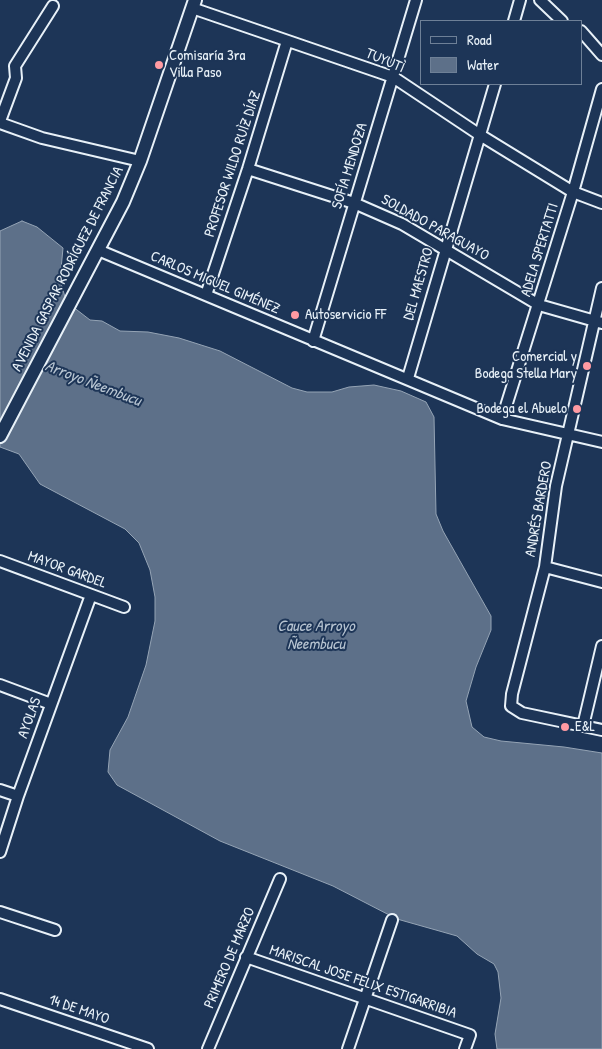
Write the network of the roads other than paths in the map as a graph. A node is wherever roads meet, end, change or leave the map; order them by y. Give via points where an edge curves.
1 (416, 0) edge
2 (520, 0) edge
3 (540, 0) edge
4 (550, 0) edge
5 (194, 4) edge
6 (53, 6) dead end
7 (514, 20) edge
8 (561, 20) edge
9 (570, 20) edge
10 (582, 32) edge
11 (287, 41) junction
12 (582, 41) edge
13 (602, 55) edge
14 (393, 77) junction
15 (495, 85) edge
16 (602, 89) edge
17 (0, 122) edge
18 (480, 135) junction
19 (140, 161) junction
20 (248, 169) junction
21 (573, 192) junction
22 (354, 203) junction
23 (602, 203) edge
24 (445, 249) junction
25 (98, 250) junction
26 (602, 288) edge
27 (206, 295) junction
28 (538, 305) junction
29 (598, 322) edge
30 (313, 341) junction
31 (408, 378) junction
32 (502, 419) junction
33 (570, 434) junction
34 (0, 436) edge
35 (602, 442) edge
36 (0, 561) edge
37 (544, 567) junction
38 (602, 582) edge
39 (91, 595) junction
40 (124, 607) dead end
41 (602, 646) edge
42 (0, 686) edge
43 (50, 704) junction
44 (583, 726) junction
45 (602, 730) edge
46 (0, 790) edge
47 (18, 796) junction
48 (0, 852) edge
49 (280, 879) dead end
50 (0, 912) edge
51 (392, 920) dead end
52 (55, 930) dead end
53 (246, 957) junction
54 (366, 997) junction
55 (0, 999) edge
56 (148, 1049) edge
57 (208, 1049) edge
58 (348, 1049) edge
59 (465, 1049) edge

1 - 14 street, SOFÍA MENDOZA
2 - 7 street
3 - 8 street
4 - 9 street
5 - 11 street, TUYUTÌ
5 - 19 main road, AVENIDA GASPAR RODRÍGUEZ DE FRANCIA
6 - 17 street via 15,66 16,78
10 - 13 street
11 - 14 street, TUYUTÌ
11 - 20 street, PROFESOR WILDO RUÌZ DÍAZ
12 - 13 street via 591,51
14 - 18 street, TUYUTÌ
14 - 22 street, SOFÍA MENDOZA
15 - 18 street, DEL MAESTRO
16 - 21 street, ADELA SPERTATTI
17 - 19 street via 42,138
18 - 21 street, TUYUTÌ
18 - 24 street, DEL MAESTRO
19 - 25 main road, AVENIDA GASPAR RODRÍGUEZ DE FRANCIA
20 - 22 street, SOLDADO PARAGUAYO
20 - 27 street, PROFESOR WILDO RUÌZ DÍAZ
21 - 23 street, TUYUTÌ
21 - 28 street, ADELA SPERTATTI
22 - 24 street, SOLDADO PARAGUAYO via 402,224
22 - 30 street, SOFÍA MENDOZA
24 - 28 street, SOLDADO PARAGUAYO
24 - 31 street, DEL MAESTRO
25 - 27 street, CARLOS MIGUEL GIMÉNEZ
25 - 34 main road, AVENIDA GASPAR RODRÍGUEZ DE FRANCIA
26 - 29 street, ANDRÉS BARDERO
27 - 30 street, CARLOS MIGUEL GIMÉNEZ
28 - 29 street, SOLDADO PARAGUAYO
28 - 32 street, ADELA SPERTATTI
29 - 33 street, ANDRÉS BARDERO
30 - 31 street, CARLOS MIGUEL GIMÉNEZ
31 - 32 street, CARLOS MIGUEL GIMÉNEZ
32 - 33 street, CARLOS MIGUEL GIMÉNEZ
33 - 35 street, CARLOS MIGUEL GIMÉNEZ
33 - 37 street, ANDRÉS BARDERO via 556,486
36 - 39 street, MAYOR GARDEL
37 - 38 street
37 - 44 street, ANDRÉS BARDERO via 511,706 522,712
39 - 40 street, MAYOR GARDEL
39 - 43 street, AYOLAS
41 - 44 street
42 - 43 street
43 - 47 street, AYOLAS
44 - 45 street
46 - 47 street
47 - 48 street, AYOLAS
49 - 53 street, PRIMERO DE MARZO
50 - 52 street
51 - 54 street
53 - 54 street, MARISCAL JOSE FELIX ESTIGARRIBIA
53 - 57 street, PRIMERO DE MARZO
54 - 58 street
54 - 59 street, MARISCAL JOSE FELIX ESTIGARRIBIA via 470,1035
55 - 56 street, 14 DE MAYO

